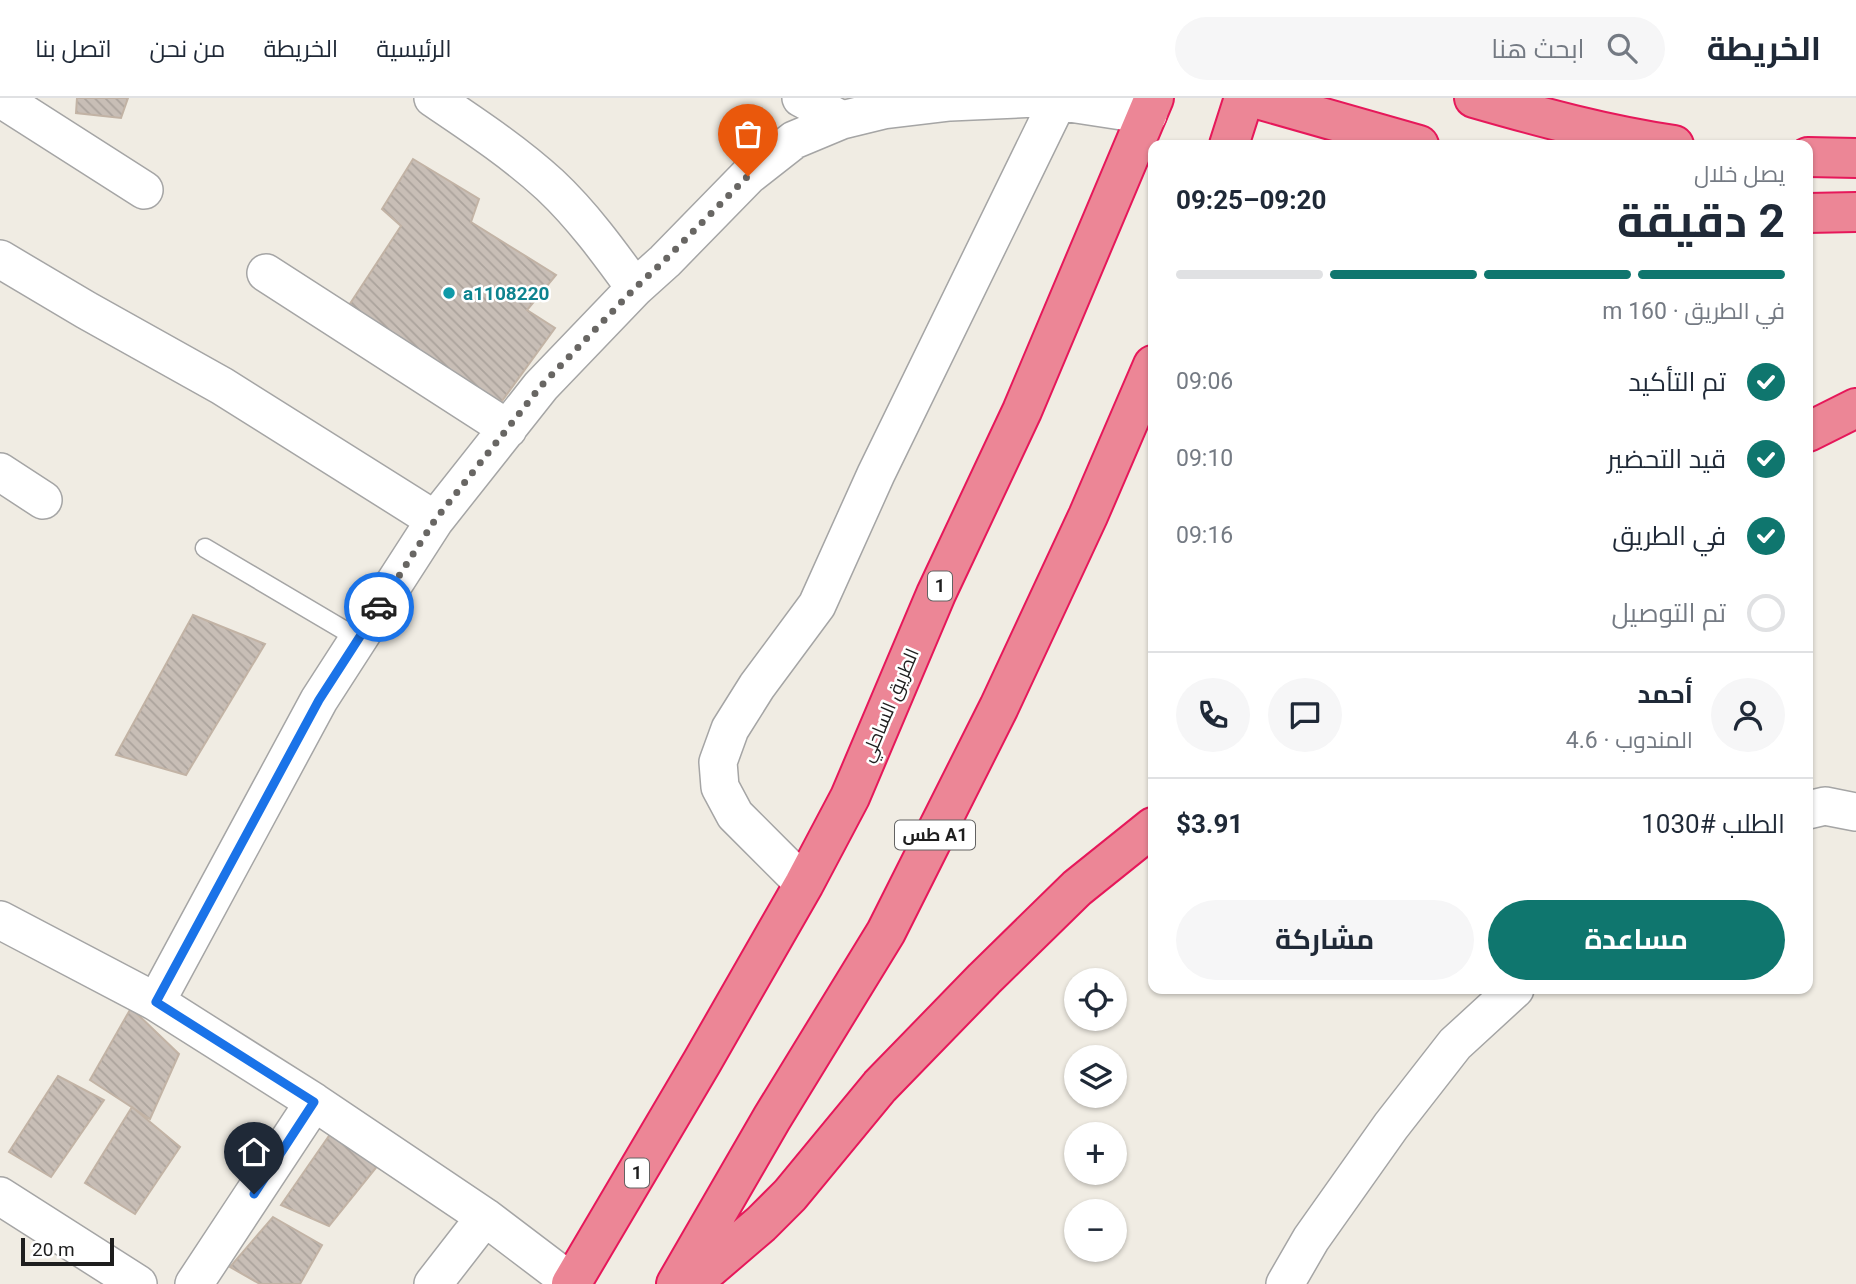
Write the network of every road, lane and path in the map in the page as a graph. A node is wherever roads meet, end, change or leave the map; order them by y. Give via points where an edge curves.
1 (0, 98) edge
2 (433, 98) edge
3 (801, 98) edge
4 (1244, 98) edge
5 (1254, 98) edge
6 (1474, 98) edge
7 (1057, 103) junction
8 (1151, 107) edge
9 (842, 121) junction
10 (1231, 140) edge
11 (1401, 140) edge
12 (1645, 140) edge
13 (1813, 157) edge
14 (1856, 158) edge
15 (144, 190) dead end
16 (1856, 212) edge
17 (1813, 213) edge
18 (0, 259) edge
19 (266, 273) dead end
20 (635, 288) junction
21 (1148, 376) edge
22 (1856, 408) edge
23 (508, 429) junction
24 (1813, 430) edge
25 (0, 472) edge
26 (43, 500) dead end
27 (435, 520) junction
28 (205, 548) dead end
29 (359, 639) junction
30 (1813, 809) edge
31 (1856, 812) edge
32 (1148, 831) edge
33 (804, 884) junction
34 (0, 920) edge
35 (1510, 994) edge
36 (156, 1002) junction
37 (314, 1102) junction
38 (0, 1196) edge
39 (485, 1217) junction
40 (572, 1283) edge
41 (138, 1284) edge
42 (194, 1284) edge
43 (433, 1284) edge
44 (676, 1284) edge
45 (691, 1284) edge
46 (1285, 1284) edge

1 - 15 street
2 - 20 street via 550,185
3 - 9 street
4 - 10 highway
5 - 11 highway
6 - 12 highway
7 - 8 street
7 - 9 street via 1037,98 950,102 883,110
7 - 33 street via 817,605 750,697 730,729 718,762 720,788 735,815
8 - 33 highway, الطريق الساحلي / 1 via 850,797
9 - 20 street via 794,140 748,176
13 - 14 highway
16 - 17 highway
18 - 27 street via 222,386
19 - 23 street
20 - 23 street via 541,386
21 - 44 highway, طس A1 via 999,707 886,932
22 - 24 highway
23 - 27 street
25 - 26 street
27 - 29 street
28 - 29 lane
29 - 36 street via 319,700
30 - 31 street via 1825,806
32 - 45 highway via 1077,888 984,979 880,1086 790,1195
33 - 40 highway, الطريق الساحلي / 1
34 - 36 street
35 - 46 street via 1455,1044 1391,1126
36 - 37 street
37 - 39 street
37 - 42 street
38 - 41 street
39 - 40 street
39 - 43 street

